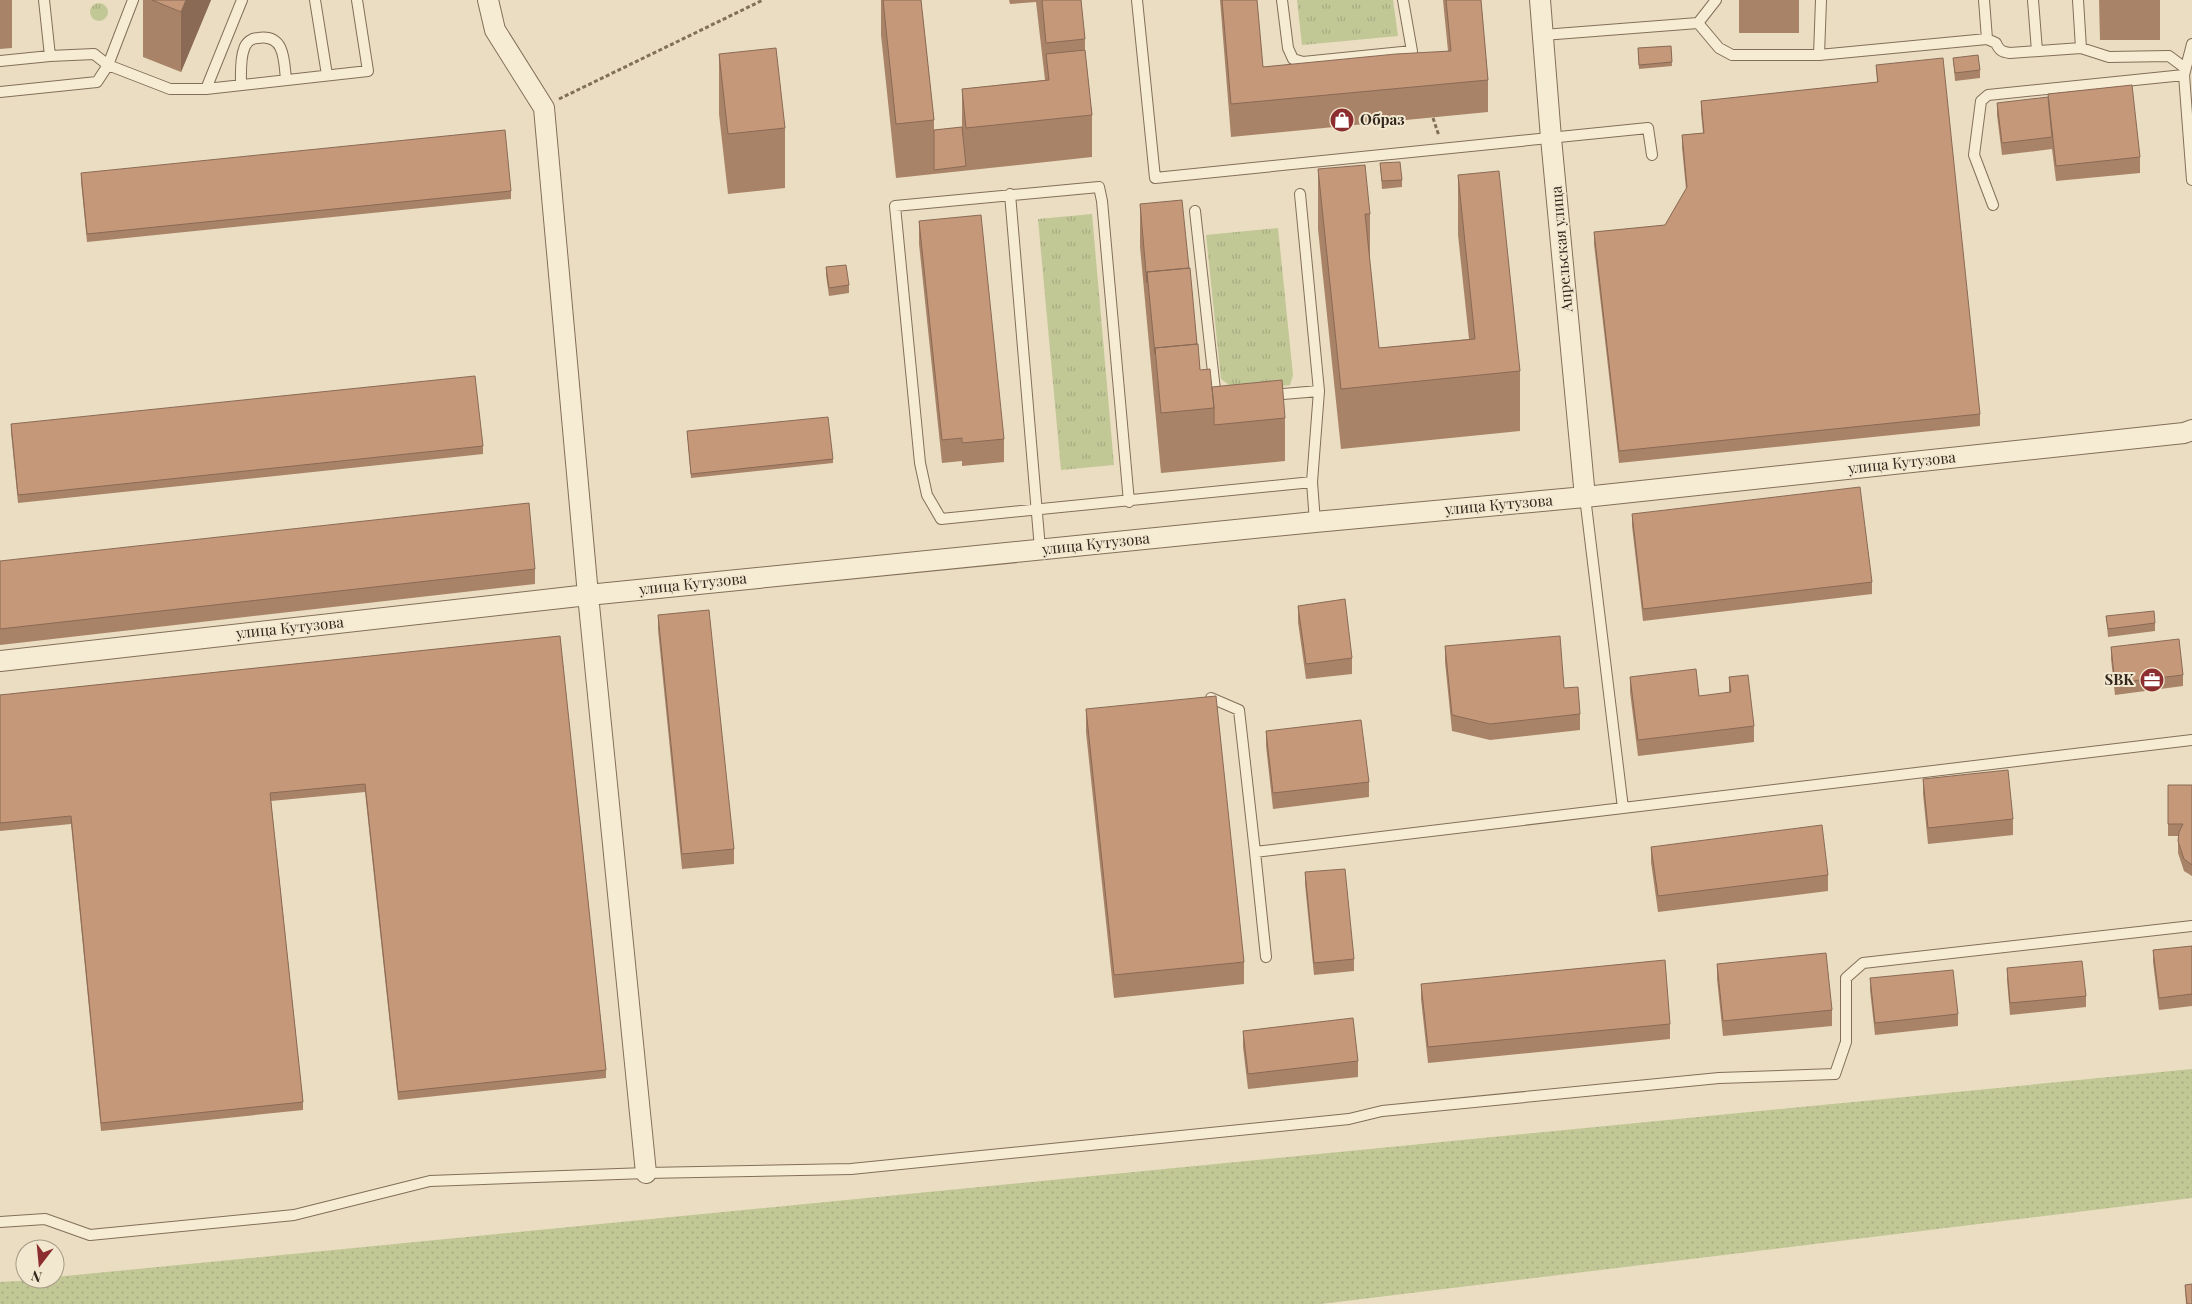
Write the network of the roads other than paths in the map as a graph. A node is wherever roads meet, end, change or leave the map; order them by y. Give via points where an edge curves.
1 (44, 0) edge
2 (133, 0) edge
3 (242, 0) edge
4 (315, 0) edge
5 (356, 0) edge
6 (488, 0) edge
7 (1137, 0) edge
8 (1282, 0) edge
9 (1403, 0) edge
10 (1540, 0) edge
11 (1716, 0) edge
12 (1821, 0) edge
13 (1984, 0) edge
14 (2033, 0) edge
15 (2078, 0) edge
16 (1698, 23) junction
17 (1543, 35) junction
18 (1987, 39) junction
19 (2192, 44) edge
20 (2081, 48) junction
21 (2037, 51) junction
22 (1819, 55) junction
23 (50, 56) junction
24 (0, 61) edge
25 (108, 64) junction
26 (2185, 72) junction
27 (327, 75) junction
28 (286, 80) junction
29 (240, 85) junction
30 (206, 89) junction
31 (0, 92) edge
32 (1551, 138) junction
33 (1652, 154) dead end
34 (2192, 180) edge
35 (1010, 194) junction
36 (1300, 194) dead end
37 (1993, 205) dead end
38 (1195, 212) dead end
39 (1320, 391) junction
40 (1263, 396) edge
41 (1225, 399) edge
42 (2192, 430) edge
43 (1312, 482) junction
44 (1586, 497) junction
45 (1129, 502) junction
46 (1037, 511) junction
47 (1316, 522) junction
48 (1040, 549) junction
49 (588, 595) junction
50 (0, 661) edge
51 (1211, 698) edge
52 (2192, 740) edge
53 (1623, 808) junction
54 (1254, 852) junction
55 (2192, 926) edge
56 (1266, 957) dead end
57 (646, 1173) junction
58 (0, 1222) edge

1 - 23 lane
2 - 25 lane
3 - 30 lane
4 - 27 lane
5 - 27 lane via 368,71
6 - 49 street via 494,30 544,108
7 - 32 lane via 1155,178
8 - 9 lane via 1288,48 1294,59 1303,62 1412,51
10 - 17 street, Апрельская улица
11 - 16 lane
12 - 22 lane
13 - 18 lane
14 - 21 lane
15 - 20 lane
16 - 17 lane
16 - 22 lane via 1719,48 1732,55
17 - 32 street, Апрельская улица
18 - 21 lane via 2003,52
18 - 22 lane
19 - 26 lane
20 - 21 lane
20 - 26 lane via 2109,57 2169,56
23 - 24 lane
23 - 25 lane via 94,54
25 - 30 lane via 170,88
25 - 31 lane via 97,82
26 - 34 lane
26 - 37 lane via 1988,95 1981,102 1974,155
27 - 28 lane
28 - 29 lane
28 - 29 lane via 283,50 268,37 256,38 243,49
29 - 30 lane
32 - 33 lane via 1648,128
32 - 44 street, Апрельская улица
35 - 45 lane via 1099,187
35 - 46 lane
35 - 46 lane via 895,206 920,463 927,495 941,519
36 - 39 lane
38 - 41 lane via 1216,399
39 - 40 lane
39 - 43 lane
42 - 44 street, улица Кутузова
43 - 45 lane
43 - 47 lane
44 - 47 street, улица Кутузова
44 - 53 lane
45 - 46 lane
46 - 48 lane
47 - 48 street, улица Кутузова
48 - 49 street, улица Кутузова
49 - 50 street, улица Кутузова
49 - 57 street
51 - 54 lane via 1239,710
52 - 53 lane
53 - 54 lane
54 - 56 lane
55 - 57 lane via 1863,963 1846,978 1846,1042 1835,1074 1710,1079 851,1169
57 - 58 lane via 430,1181 294,1215 90,1235 45,1218

